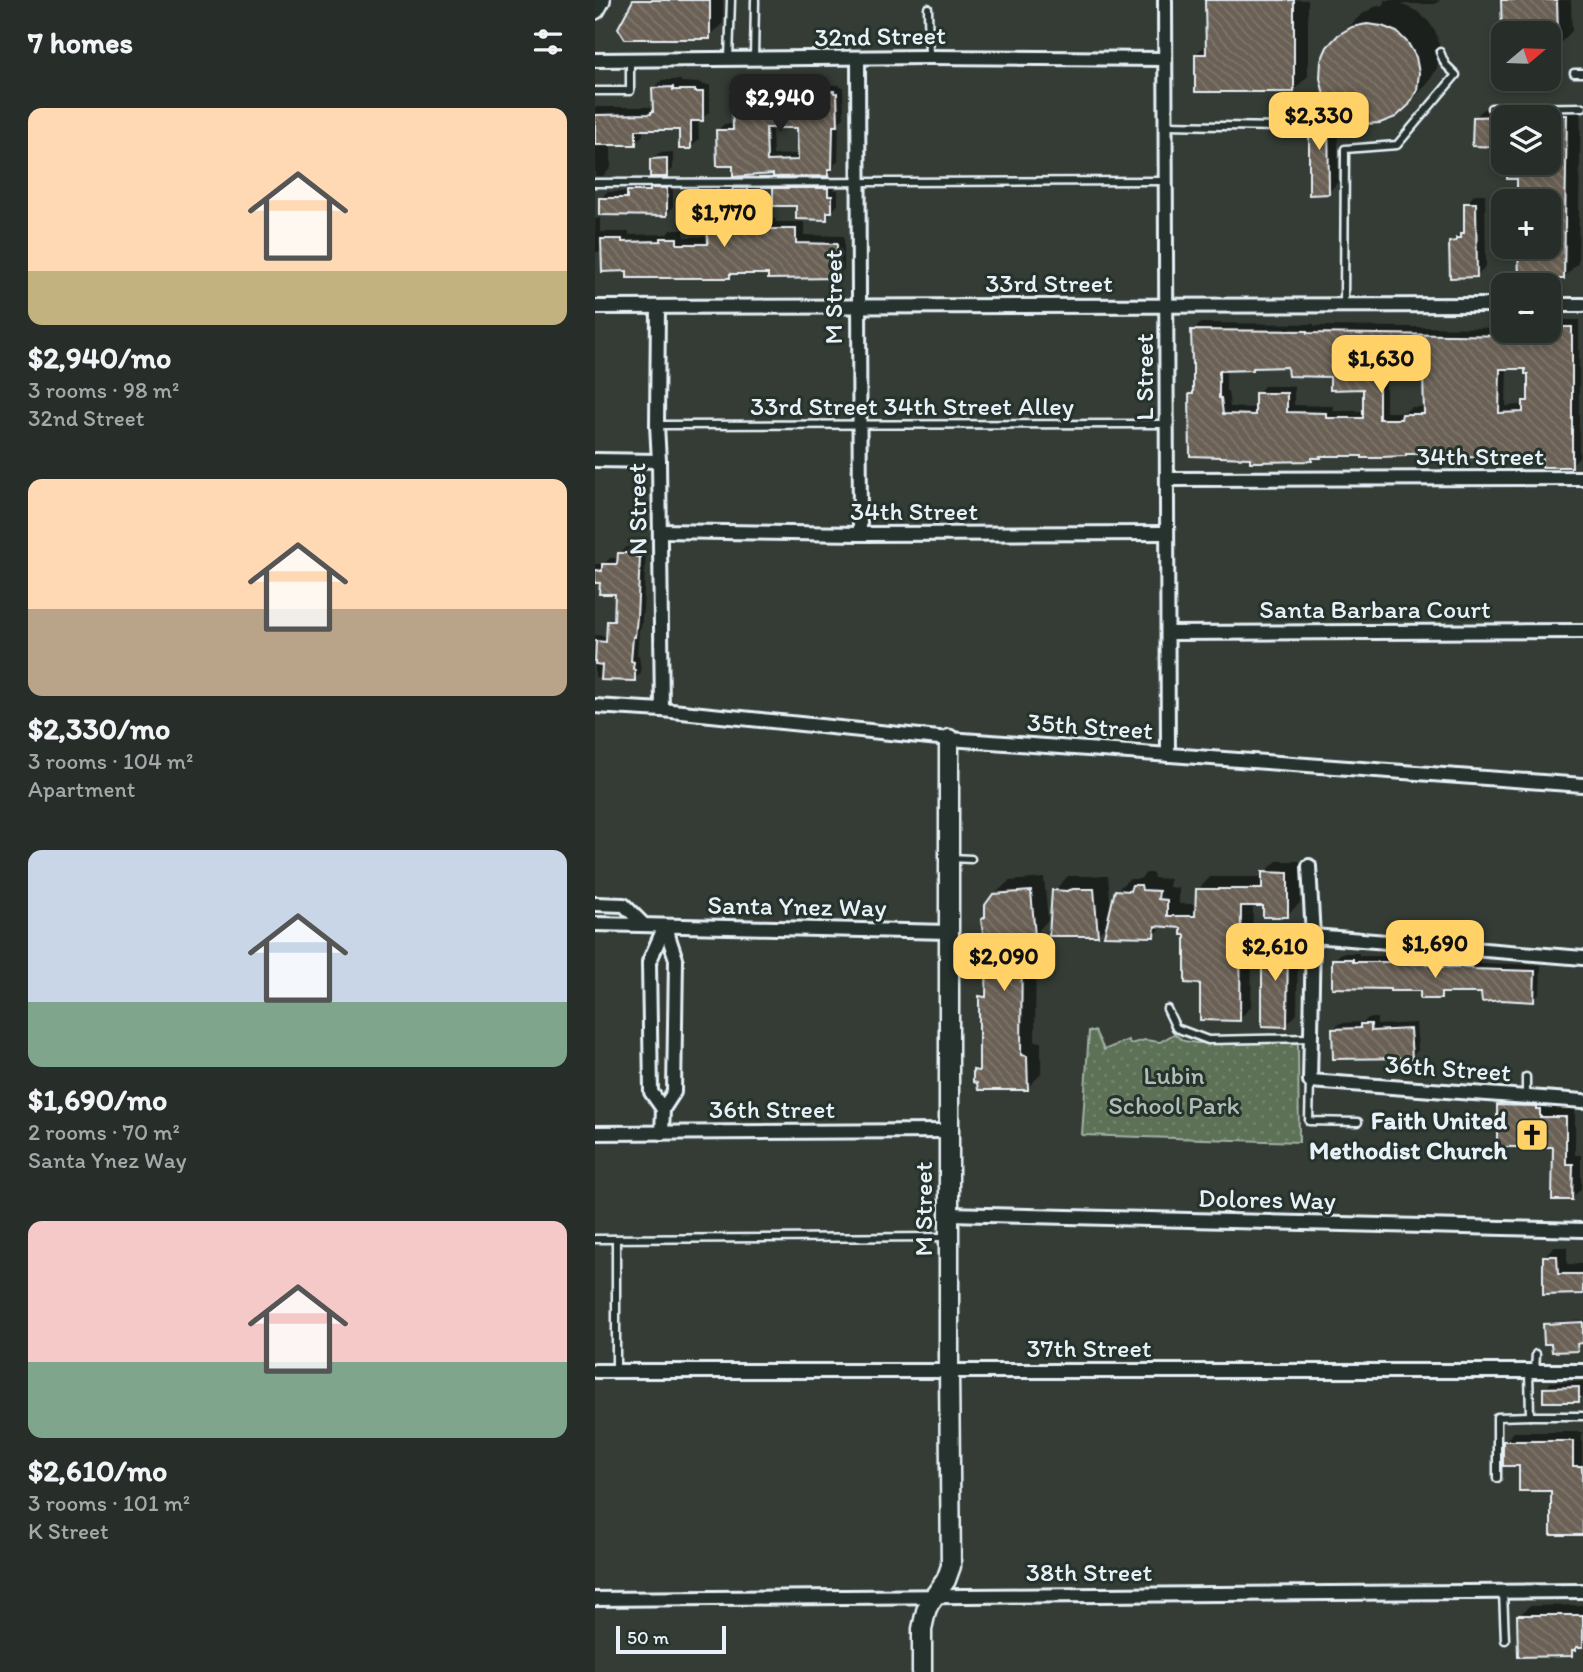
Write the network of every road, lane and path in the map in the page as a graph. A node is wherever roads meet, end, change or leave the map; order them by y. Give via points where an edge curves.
1 (600, 0) edge
2 (731, 0) edge
3 (755, 0) edge
4 (1165, 0) edge
5 (927, 8) dead end
6 (595, 9) edge
7 (1440, 52) dead end
8 (929, 57) junction
9 (729, 59) junction
10 (754, 59) junction
11 (858, 59) junction
12 (1165, 59) junction
13 (595, 60) edge
14 (630, 60) junction
15 (1583, 72) edge
16 (1574, 73) dead end
17 (595, 91) edge
18 (1561, 107) edge
19 (1583, 107) edge
20 (1165, 125) junction
21 (1285, 127) dead end
22 (1166, 181) junction
23 (858, 182) junction
24 (595, 184) edge
25 (1167, 305) junction
26 (1344, 305) junction
27 (1491, 305) edge
28 (1561, 305) edge
29 (1583, 305) edge
30 (595, 307) edge
31 (658, 307) junction
32 (859, 307) junction
33 (1167, 424) junction
34 (657, 425) junction
35 (860, 425) junction
36 (595, 460) edge
37 (659, 461) junction
38 (1583, 478) edge
39 (1167, 480) junction
40 (660, 531) junction
41 (1167, 533) junction
42 (860, 534) junction
43 (1583, 631) edge
44 (1168, 632) junction
45 (595, 706) edge
46 (662, 710) junction
47 (949, 739) junction
48 (1168, 755) junction
49 (1583, 785) edge
50 (949, 858) junction
51 (971, 859) dead end
52 (1309, 866) dead end
53 (595, 904) edge
54 (595, 924) edge
55 (644, 925) junction
56 (664, 926) junction
57 (949, 932) junction
58 (1314, 936) junction
59 (1583, 958) edge
60 (1167, 1009) dead end
61 (1311, 1038) junction
62 (1525, 1077) dead end
63 (1310, 1081) junction
64 (1526, 1097) junction
65 (1583, 1101) edge
66 (663, 1109) junction
67 (1358, 1122) dead end
68 (949, 1131) junction
69 (595, 1133) edge
70 (662, 1133) junction
71 (949, 1214) junction
72 (1583, 1230) edge
73 (949, 1237) junction
74 (595, 1239) edge
75 (615, 1239) junction
76 (1536, 1354) dead end
77 (595, 1371) edge
78 (616, 1371) junction
79 (949, 1371) junction
80 (1532, 1371) junction
81 (1583, 1371) edge
82 (1530, 1416) junction
83 (1583, 1416) edge
84 (1497, 1478) dead end
85 (1583, 1591) edge
86 (1503, 1592) junction
87 (934, 1596) junction
88 (595, 1599) edge
89 (1505, 1640) dead end
90 (922, 1672) edge

1 - 6 main road
2 - 9 lane
3 - 10 lane
4 - 12 street, L Street
5 - 8 lane
7 - 26 lane via 1457,75 1397,145 1345,149
8 - 11 street, 32nd Street
8 - 12 street, 32nd Street
9 - 10 street, 32nd Street
9 - 14 street, 32nd Street
10 - 11 street, 32nd Street
11 - 23 street, M Street
12 - 20 street, L Street
13 - 14 street, 32nd Street
14 - 17 lane via 630,91
15 - 16 lane
18 - 19 lane
20 - 21 lane
20 - 22 street, L Street
22 - 23 lane
22 - 25 street, L Street
23 - 24 lane
23 - 32 street, M Street
25 - 26 street, 33rd Street
25 - 32 street, 33rd Street
25 - 33 street, L Street
26 - 27 street, 33rd Street
28 - 29 street
30 - 31 street, 33rd Street
31 - 32 street, 33rd Street
31 - 34 street, N Street
32 - 35 street, M Street
33 - 35 lane, 33rd Street 34th Street Alley
33 - 39 street, L Street
34 - 35 lane, 33rd Street 34th Street Alley
34 - 37 street, N Street
35 - 42 street, M Street
36 - 37 street
37 - 40 street, N Street
38 - 39 street, 34th Street
39 - 41 street, L Street
40 - 42 street, 34th Street
40 - 46 street, N Street
41 - 42 street, 34th Street
41 - 44 street, L Street
43 - 44 street, Santa Barbara Court
44 - 48 street, L Street
45 - 46 street, 35th Street
46 - 47 street, 35th Street
47 - 48 street, 35th Street
47 - 50 street, M Street
48 - 49 street, 35th Street
50 - 51 lane
50 - 57 street, M Street
52 - 58 street
53 - 55 street via 624,905
54 - 55 street, Santa Ynez Way
55 - 56 street, Santa Ynez Way
56 - 57 street, Santa Ynez Way
56 - 66 street via 676,959 674,1093
56 - 66 street via 649,962 651,1092
57 - 68 street, M Street
58 - 59 street
58 - 61 street
60 - 61 lane via 1175,1028 1208,1040
61 - 63 street
62 - 64 lane
63 - 64 street, 36th Street
63 - 67 lane via 1309,1121
64 - 65 street, 36th Street
66 - 70 street
68 - 70 street, 36th Street
68 - 71 street, M Street
69 - 70 street, 36th Street
71 - 72 street, Dolores Way
71 - 73 street, M Street
73 - 75 lane
73 - 79 street, M Street
74 - 75 lane
75 - 78 lane
76 - 80 lane
77 - 78 street, 37th Street
78 - 79 street, 37th Street
79 - 80 street, 37th Street
79 - 87 street, M Street via 951,1566
80 - 81 street, 37th Street
80 - 82 lane
82 - 83 lane
82 - 84 lane via 1497,1417
85 - 86 street, 38th Street
86 - 87 street, 38th Street
86 - 89 lane
87 - 88 street, 38th Street
87 - 90 street, M Street via 922,1629

